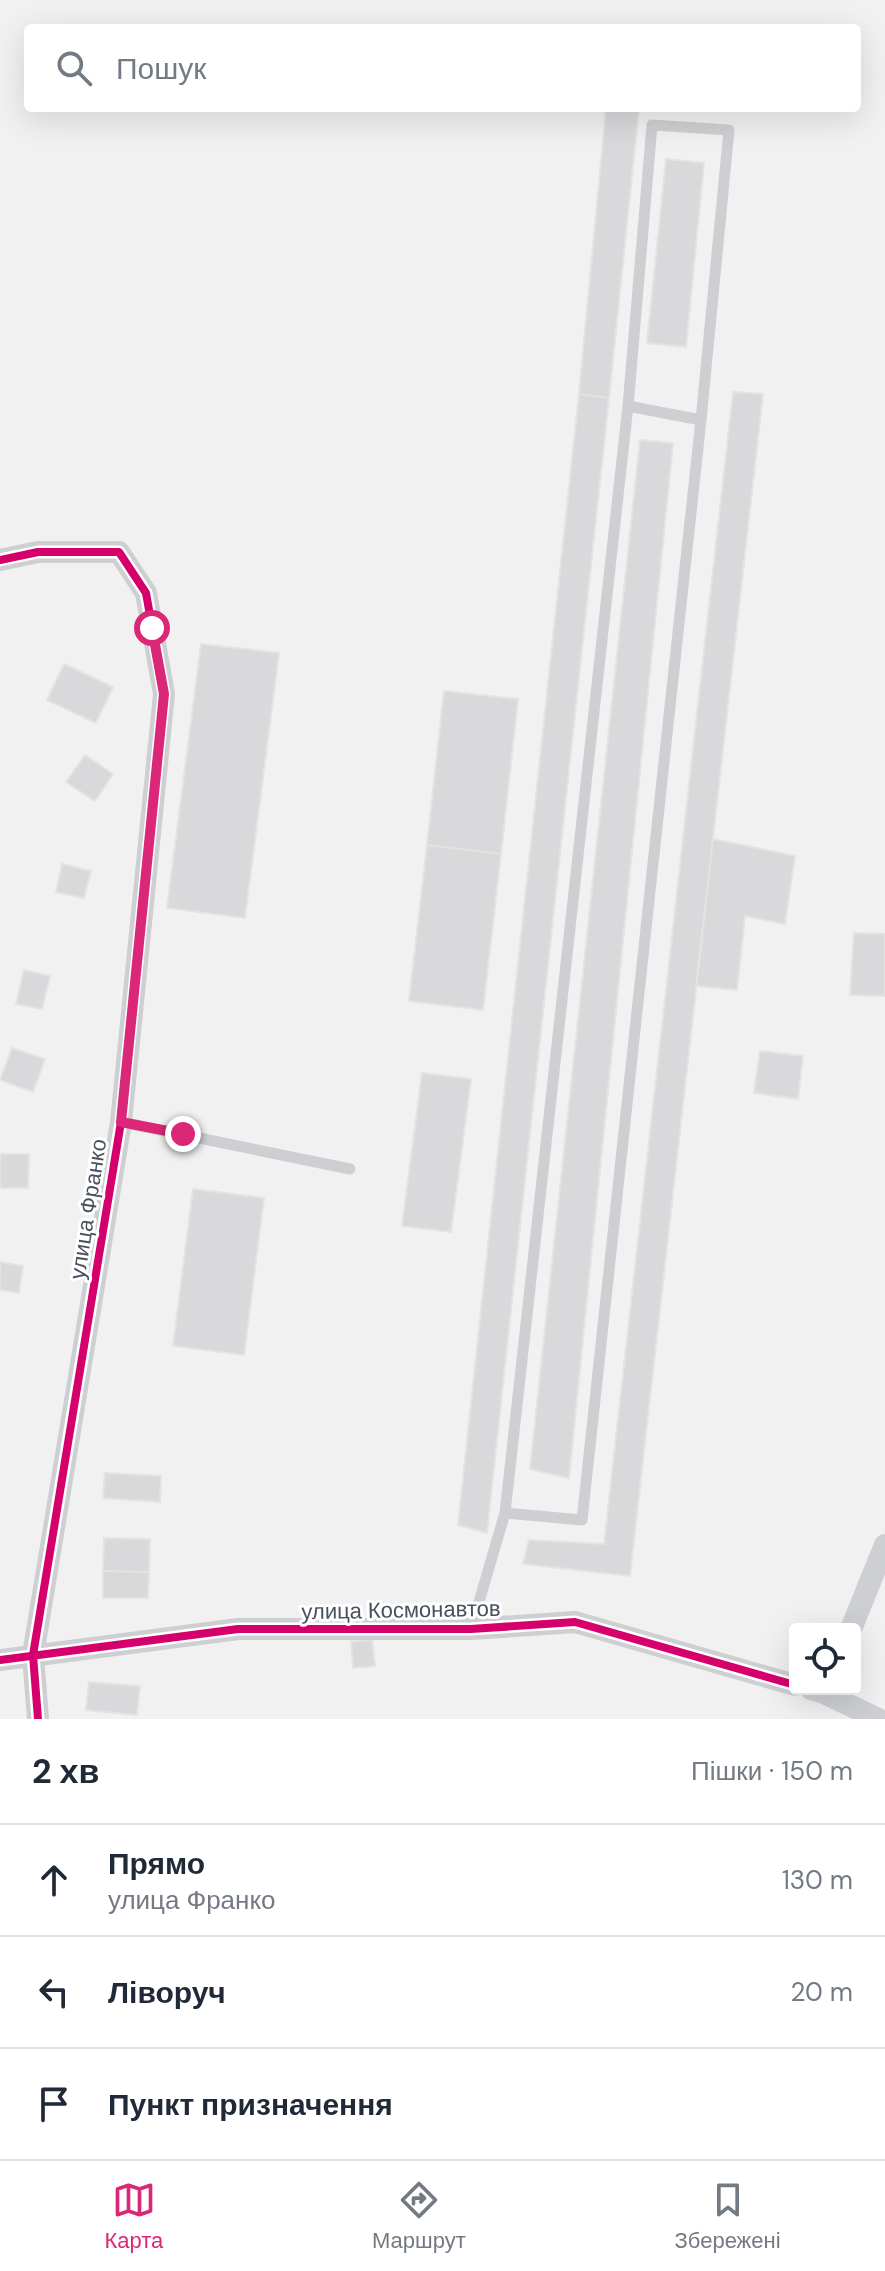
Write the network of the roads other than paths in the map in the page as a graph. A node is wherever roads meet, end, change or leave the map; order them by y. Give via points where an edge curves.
1 (628, 406) junction
2 (701, 420) junction
3 (0, 560) edge
4 (121, 1122) junction
5 (350, 1169) dead end
6 (505, 1513) junction
7 (885, 1545) edge
8 (853, 1623) edge
9 (471, 1629) junction
10 (33, 1655) junction
11 (0, 1660) edge
12 (789, 1683) edge
13 (830, 1695) edge
14 (38, 1719) edge
15 (878, 1719) edge

1 - 2 lane
1 - 2 lane via 652,125 729,130
1 - 6 lane
2 - 6 lane via 582,1520
3 - 4 street, улица Франко via 38,552 119,552 146,593 164,694
4 - 5 lane
4 - 10 street, улица Франко
6 - 9 lane
7 - 8 street
9 - 10 street, улица Космонавтов via 238,1629
9 - 12 street, улица Космонавтов via 575,1622
10 - 11 street, улица Космонавтов
10 - 14 street, улица Франко
13 - 15 street

